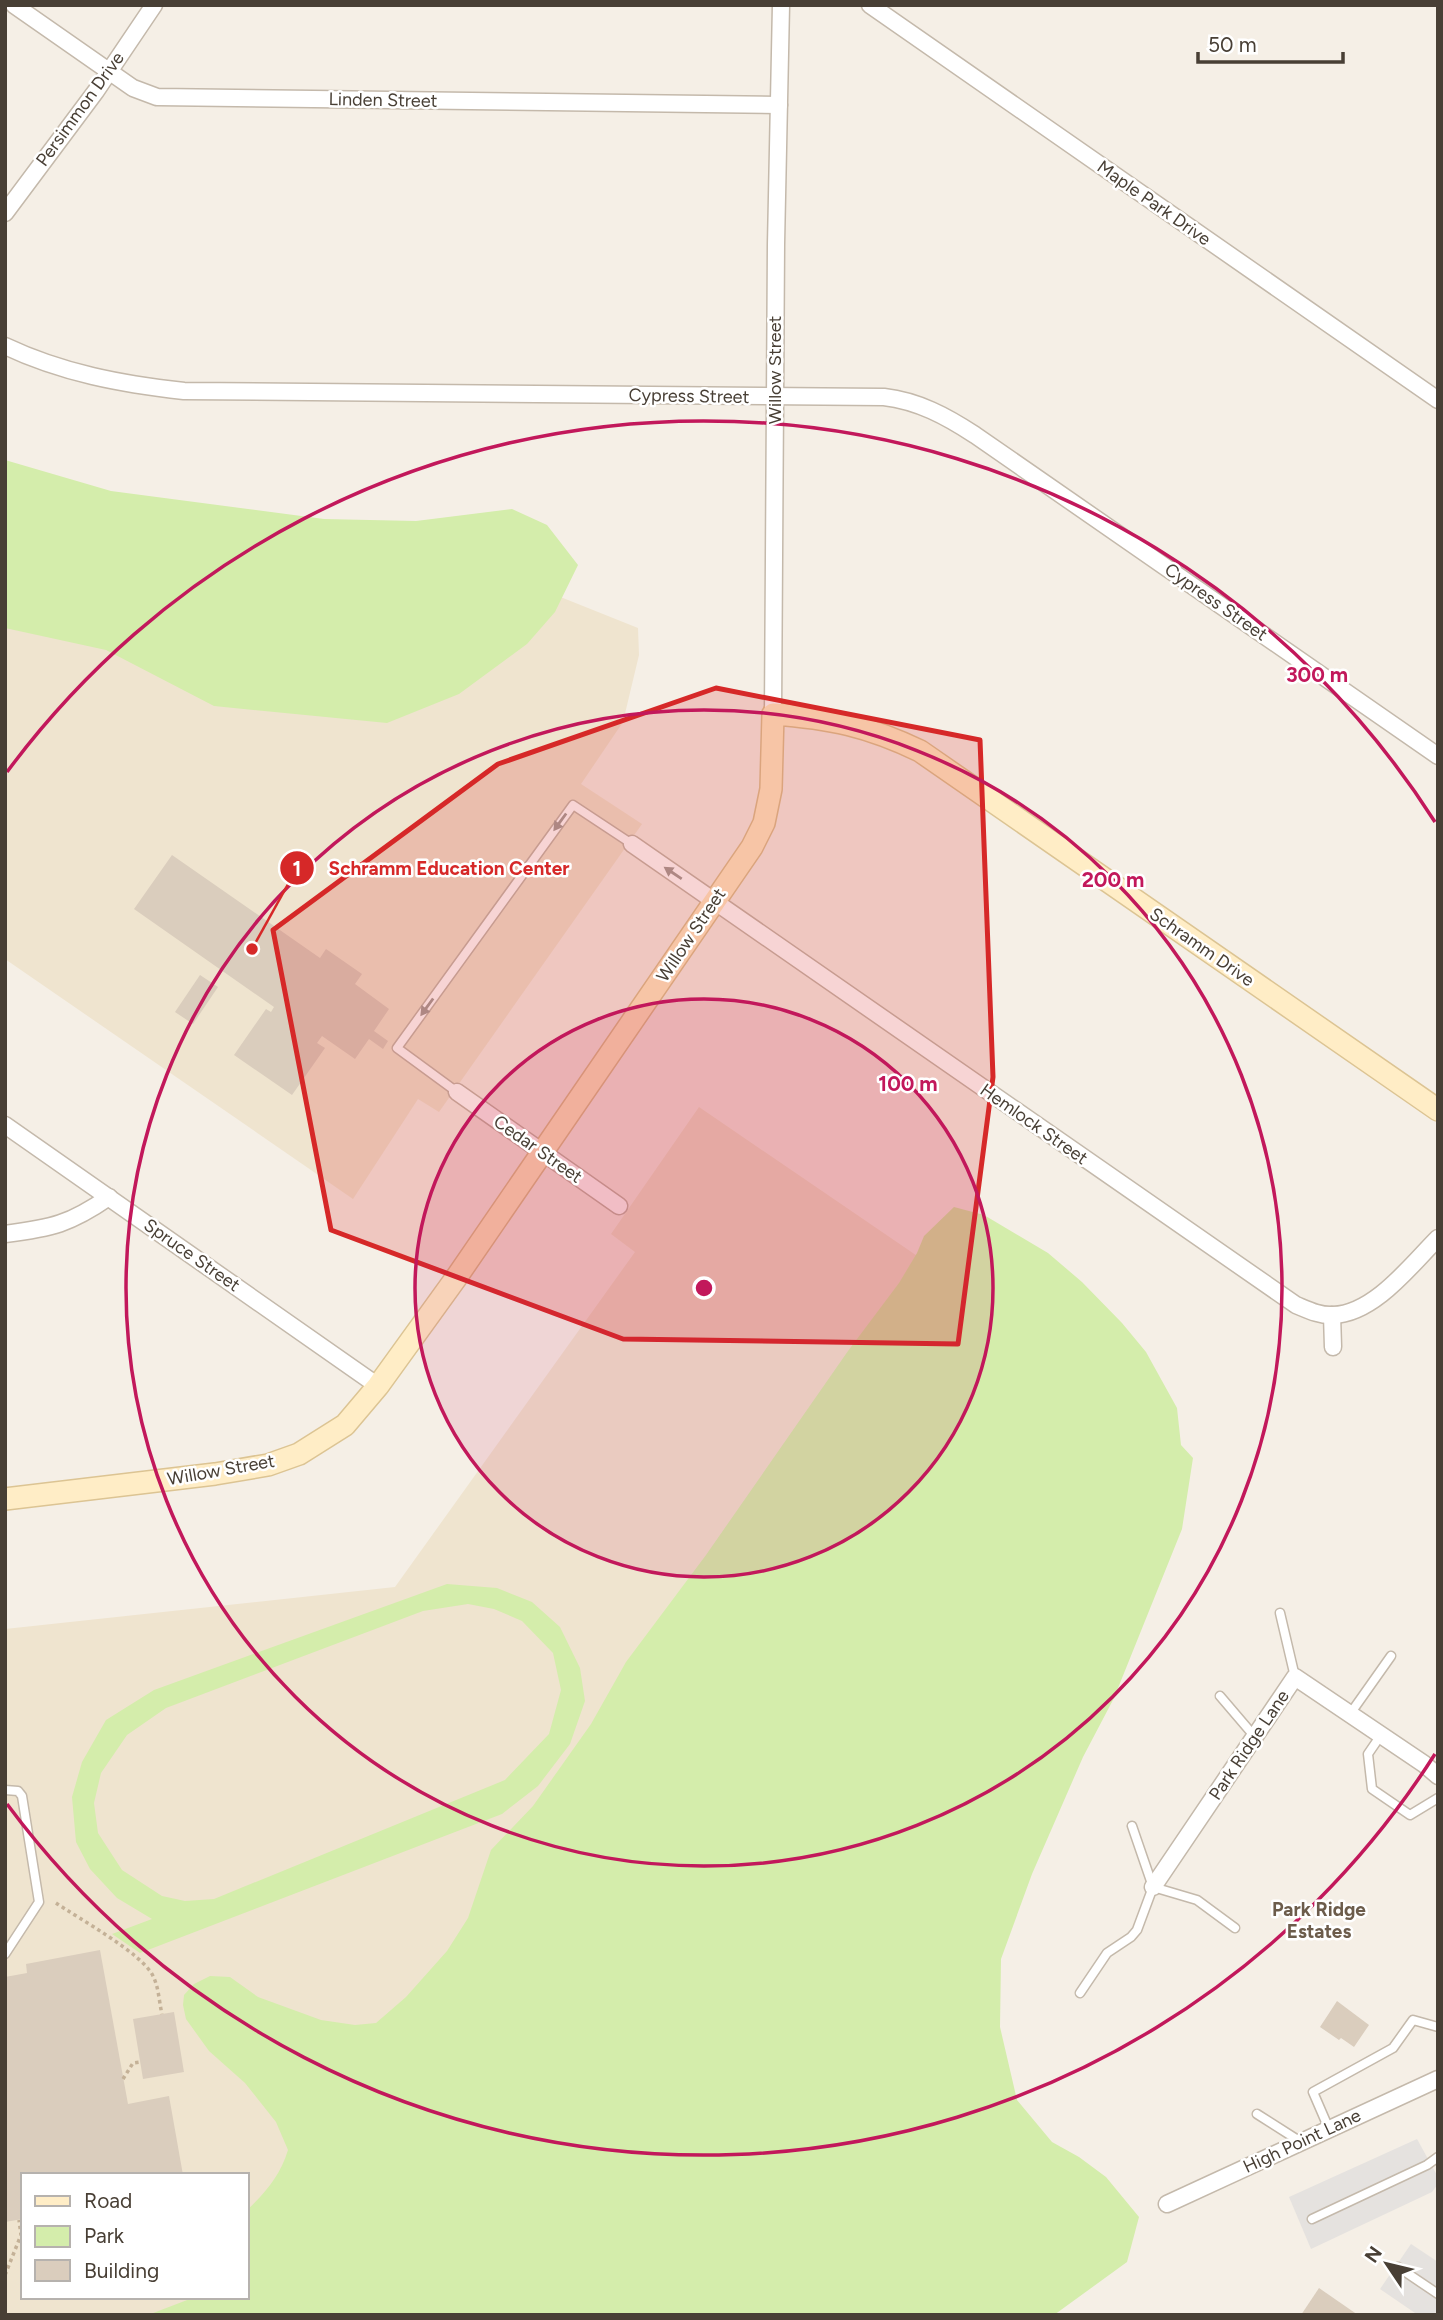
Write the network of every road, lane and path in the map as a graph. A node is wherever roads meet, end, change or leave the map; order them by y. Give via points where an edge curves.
1 (15, 5) edge
2 (154, 5) edge
3 (781, 5) edge
4 (870, 5) edge
5 (109, 72) junction
6 (779, 105) junction
7 (5, 213) edge
8 (5, 346) edge
9 (775, 397) junction
10 (1438, 400) edge
11 (773, 714) junction
12 (1438, 756) edge
13 (632, 844) joint
14 (715, 901) junction
15 (457, 1092) joint
16 (1438, 1110) edge
17 (5, 1125) edge
18 (542, 1152) junction
19 (109, 1197) junction
20 (619, 1206) dead end
21 (5, 1234) edge
22 (1438, 1238) edge
23 (1332, 1315) junction
24 (1333, 1347) dead end
25 (378, 1386) junction
26 (5, 1499) edge
27 (1280, 1614) dead end
28 (1391, 1656) dead end
29 (1295, 1677) junction
30 (1220, 1696) dead end
31 (1350, 1714) junction
32 (1381, 1735) junction
33 (1255, 1737) junction
34 (1438, 1776) edge
35 (5, 1790) edge
36 (1438, 1798) edge
37 (1132, 1826) dead end
38 (1153, 1887) junction
39 (56, 1903) dead end
40 (1236, 1928) dead end
41 (5, 1954) edge
42 (1080, 1993) dead end
43 (162, 2014) dead end
44 (1438, 2027) edge
45 (140, 2062) dead end
46 (123, 2079) dead end
47 (1438, 2079) edge
48 (1257, 2114) dead end
49 (1329, 2129) junction
50 (1301, 2142) junction
51 (1438, 2157) edge
52 (1167, 2204) dead end
53 (1312, 2219) dead end
54 (19, 2220) dead end
55 (1398, 2267) dead end
56 (5, 2275) edge
57 (1438, 2294) edge

1 - 5 street, Linden Street
2 - 5 street, Persimmon Drive
3 - 6 street, Willow Street
4 - 10 street, Maple Park Drive
5 - 6 street, Linden Street via 143,93 178,98
5 - 7 street, Persimmon Drive
6 - 9 street, Willow Street
8 - 9 street, Cypress Street via 60,369 184,391
9 - 11 street, Willow Street
9 - 12 street, Cypress Street via 897,398 952,420
11 - 14 street, Willow Street via 771,789 764,823
11 - 16 street, Schramm Drive via 852,723 920,751
14 -> 13 street, Hemlock Street
13 -> 15 lane via 573,804 397,1048
14 - 18 street, Willow Street
14 - 23 street, Hemlock Street via 1296,1305
15 - 18 street, Cedar Street
17 - 19 street, Spruce Street
18 - 20 street, Cedar Street
18 - 25 street, Willow Street
19 - 21 street via 64,1224
19 - 25 street, Spruce Street
22 - 23 street, Hemlock Street via 1366,1306
23 - 24 street
25 - 26 street, Willow Street via 357,1413 331,1435 268,1465
27 - 29 lane
28 - 31 lane
29 - 31 street, Park Ridge Lane
29 - 33 street, Park Ridge Lane
30 - 33 lane
31 - 32 street, Park Ridge Lane
32 - 34 street, Park Ridge Lane
32 - 36 lane via 1368,1754 1372,1788 1410,1815
33 - 38 street, Park Ridge Lane
35 - 41 lane via 22,1796 40,1902
37 - 38 lane
38 - 40 lane via 1198,1900
38 - 42 lane via 1137,1930 1107,1953
39 - 43 path via 149,1969
44 - 49 lane via 1413,2020 1393,2048 1313,2092
45 - 46 path via 133,2063
47 - 49 street, High Point Lane
48 - 50 lane
49 - 50 street, High Point Lane
50 - 52 street, High Point Lane
51 - 53 lane
54 - 56 path via 21,2235
55 - 57 lane

